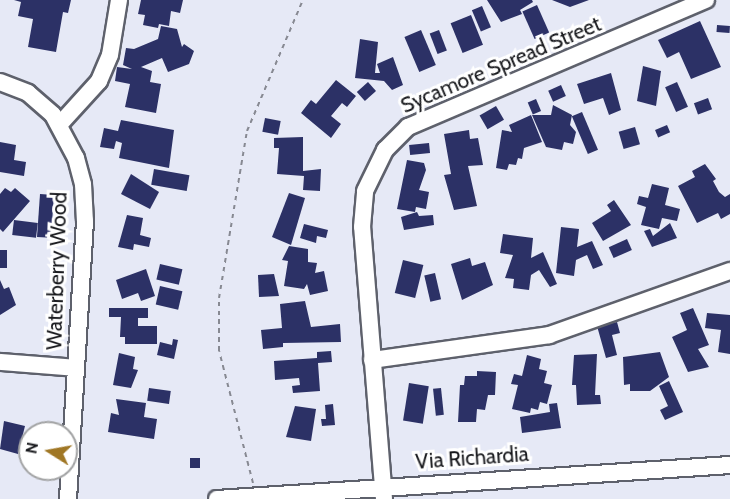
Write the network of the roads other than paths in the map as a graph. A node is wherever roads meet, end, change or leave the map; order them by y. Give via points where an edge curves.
1 (119, 0) edge
2 (706, 0) edge
3 (0, 82) edge
4 (60, 124) junction
5 (730, 271) edge
6 (372, 360) junction
7 (0, 362) edge
8 (76, 368) junction
9 (730, 465) edge
10 (384, 493) edge
11 (68, 499) edge
12 (217, 499) edge

1 - 4 street via 110,55 99,81
2 - 6 street, Sycamore Spread Street via 408,127 396,136 369,177 363,209
3 - 4 street, Waterberry Wood via 28,93
4 - 8 street, Waterberry Wood via 83,184 85,221
5 - 6 street via 549,335
6 - 10 street, Sycamore Spread Street
7 - 8 street
8 - 11 street, Waterberry Wood
9 - 10 street, Via Richardia
10 - 12 street, Via Richardia

